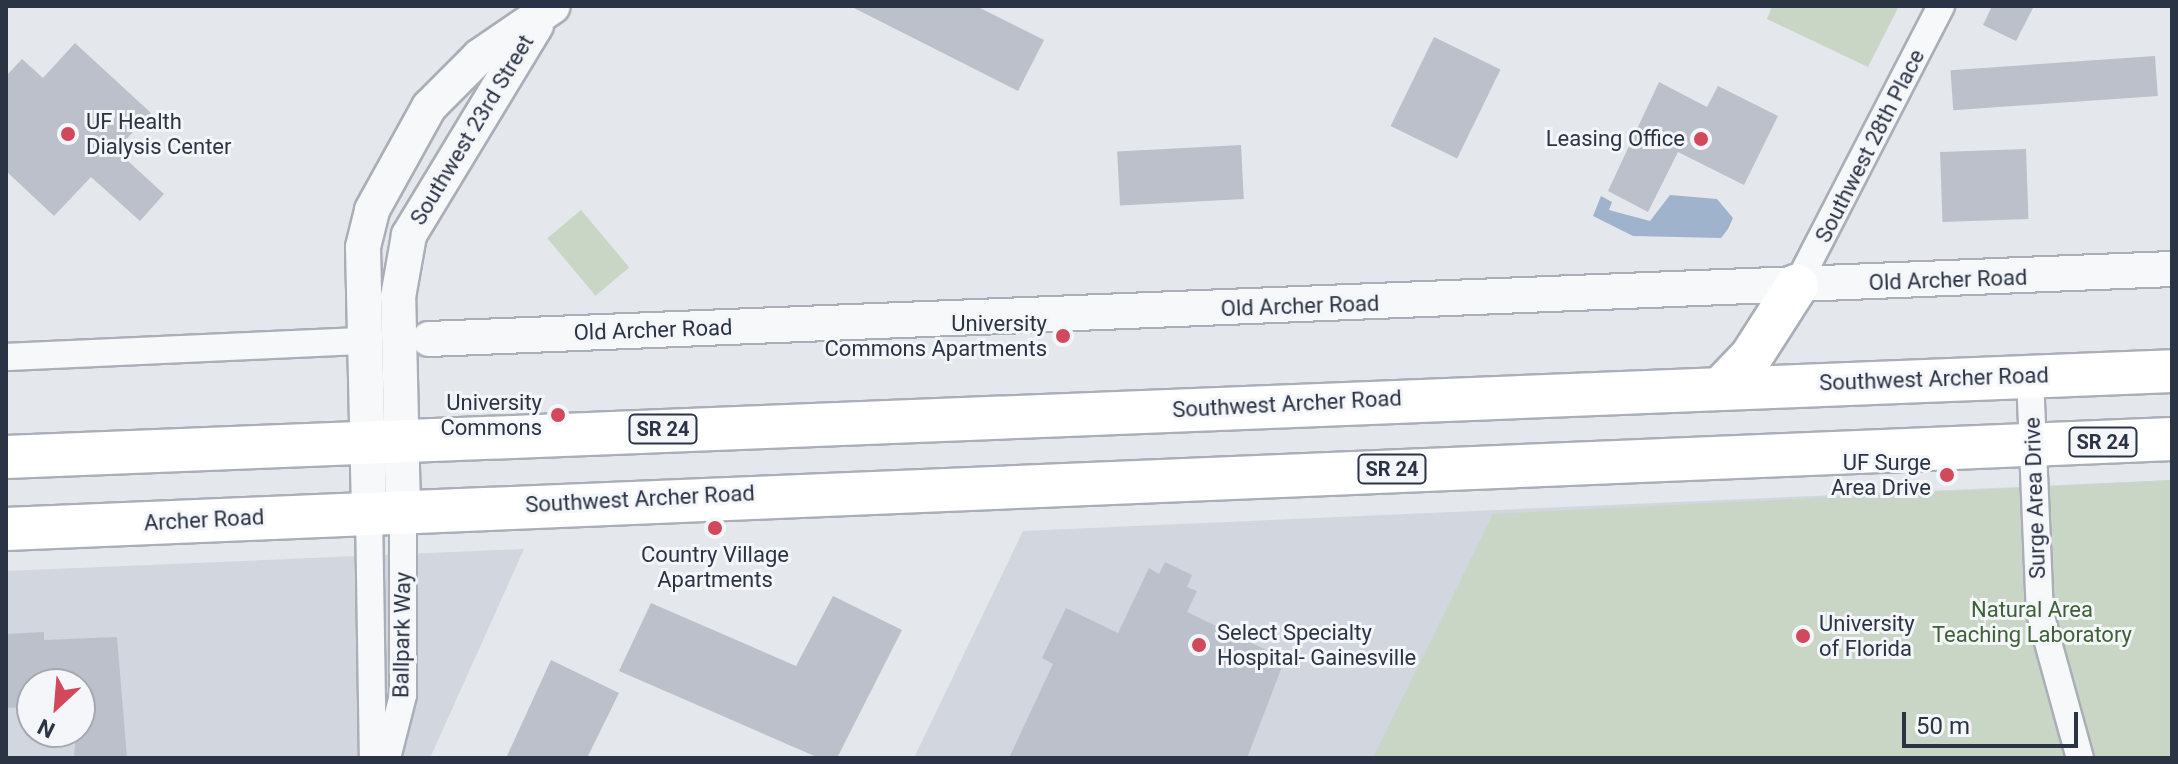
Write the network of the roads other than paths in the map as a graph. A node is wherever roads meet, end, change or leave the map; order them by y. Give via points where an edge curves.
1 (1941, 6) edge
2 (546, 14) edge
3 (2172, 269) edge
4 (1797, 285) junction
5 (398, 306) junction
6 (429, 339) junction
7 (364, 341) junction
8 (6, 357) edge
9 (2172, 371) edge
10 (2030, 377) junction
11 (401, 381) junction
12 (1724, 385) junction
13 (1032, 416) junction
14 (2172, 439) edge
15 (384, 441) junction
16 (2034, 445) junction
17 (6, 457) edge
18 (980, 484) junction
19 (386, 511) junction
20 (6, 529) edge
21 (373, 758) edge
22 (387, 758) edge
23 (2080, 758) edge

1 - 4 street, Southwest 28th Place
2 - 5 street, Southwest 23rd Street via 424,202 401,265
2 - 7 street, Southwest 23rd Street via 480,56 439,97 390,169 363,247
3 - 4 street, Old Archer Road
4 - 6 street, Old Archer Road
4 - 12 main road via 1751,357
5 - 6 street
5 - 11 street, Southwest 23rd Street
6 - 11 street
7 - 8 street
7 - 15 street, Southwest 23rd Street
9 - 10 main road, Southwest Archer Road / SR 24
10 - 12 main road, Southwest Archer Road / SR 24
10 - 16 street, Surge Area Drive
11 - 15 street, Southwest 23rd Street
12 - 13 main road, Southwest Archer Road / SR 24
13 - 15 main road, Southwest Archer Road / SR 24
13 - 18 main road
14 - 16 main road, Southwest Archer Road / SR 24
15 - 17 main road, SR 24
15 - 19 street, Southwest 23rd Street
16 - 18 main road, Southwest Archer Road / SR 24
16 - 23 street, Surge Area Drive via 2040,613
18 - 19 main road, Southwest Archer Road / SR 24
19 - 20 main road, Archer Road / SR 24
19 - 21 street, Ballpark Way
19 - 22 street, Ballpark Way via 403,695

